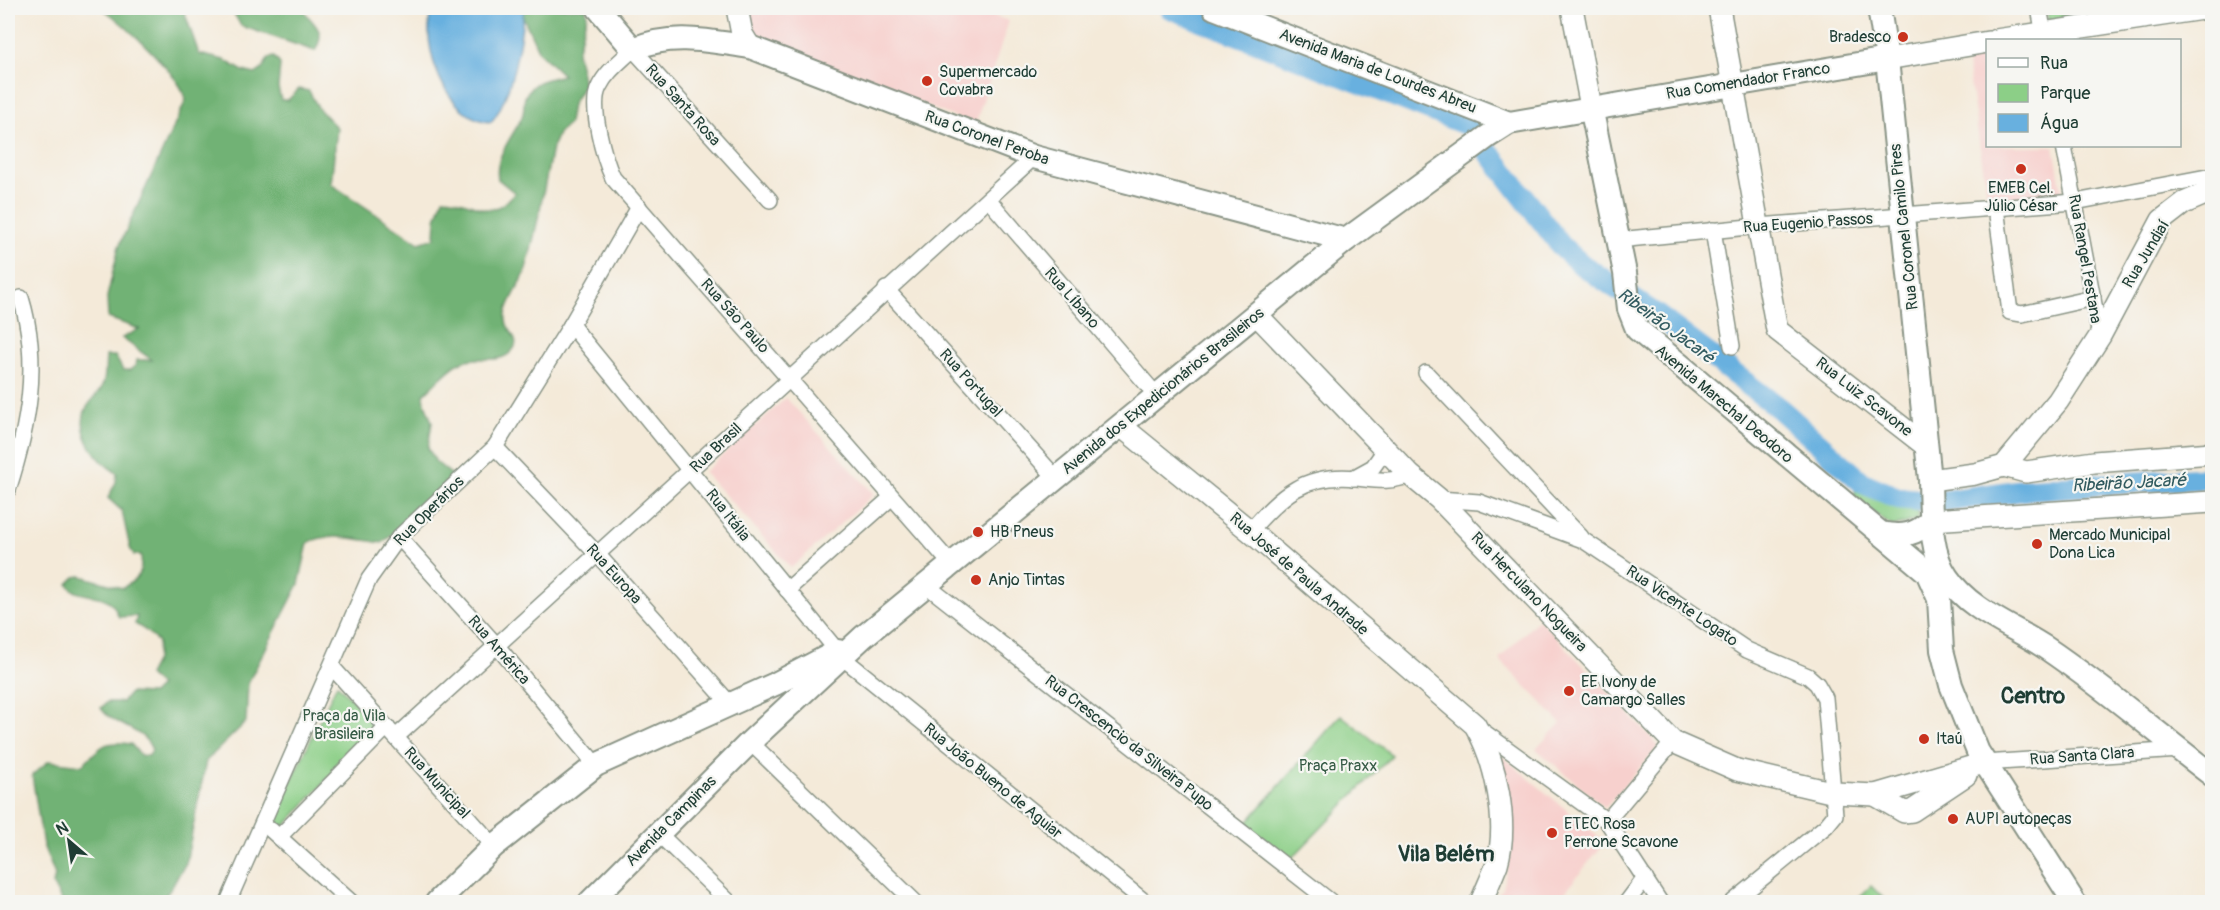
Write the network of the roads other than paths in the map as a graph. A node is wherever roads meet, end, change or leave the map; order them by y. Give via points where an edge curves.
1 (598, 8) edge
2 (1214, 8) edge
3 (1572, 8) edge
4 (1719, 8) edge
5 (1879, 8) edge
6 (2039, 8) edge
7 (2209, 8) edge
8 (738, 14) edge
9 (2044, 36) edge
10 (2008, 39) edge
11 (707, 40) junction
12 (1986, 42) edge
13 (750, 47) junction
14 (633, 49) junction
15 (1887, 59) junction
16 (1734, 83) junction
17 (1592, 107) junction
18 (1509, 123) junction
19 (2064, 147) edge
20 (1034, 158) junction
21 (2212, 176) edge
22 (2212, 191) edge
23 (987, 199) junction
24 (770, 200) dead end
25 (2075, 202) junction
26 (639, 207) junction
27 (1995, 208) junction
28 (1902, 216) junction
29 (1759, 226) junction
30 (1713, 230) junction
31 (1346, 240) junction
32 (1618, 240) junction
33 (886, 289) junction
34 (21, 298) dead end
35 (2093, 298) junction
36 (1257, 315) junction
37 (571, 325) junction
38 (2100, 336) junction
39 (1732, 346) dead end
40 (1426, 372) dead end
41 (790, 378) junction
42 (1157, 396) junction
43 (1120, 426) junction
44 (1926, 446) junction
45 (495, 447) junction
46 (1385, 450) junction
47 (2212, 453) edge
48 (2004, 466) junction
49 (692, 470) junction
50 (1410, 475) junction
51 (1056, 477) junction
52 (1353, 478) junction
53 (1930, 483) junction
54 (8, 490) edge
55 (892, 497) junction
56 (1440, 499) junction
57 (2212, 502) edge
58 (1931, 517) junction
59 (1250, 531) junction
60 (1880, 532) junction
61 (399, 537) junction
62 (1582, 540) junction
63 (598, 555) junction
64 (951, 564) junction
65 (926, 585) junction
66 (787, 590) junction
67 (1972, 604) junction
68 (1940, 613) junction
69 (497, 646) junction
70 (841, 654) junction
71 (332, 667) junction
72 (785, 679) junction
73 (730, 704) junction
74 (792, 705) junction
75 (1476, 725) junction
76 (391, 732) junction
77 (751, 741) junction
78 (1673, 742) junction
79 (2180, 750) junction
80 (1984, 762) junction
81 (596, 765) junction
82 (2212, 775) edge
83 (1905, 786) junction
84 (1835, 794) junction
85 (1875, 795) junction
86 (1895, 805) junction
87 (1607, 821) junction
88 (262, 822) junction
89 (658, 834) junction
90 (279, 837) junction
91 (494, 846) junction
92 (1646, 878) junction
93 (228, 903) edge
94 (351, 903) edge
95 (437, 903) edge
96 (590, 903) edge
97 (729, 903) edge
98 (915, 903) edge
99 (1144, 903) edge
100 (1331, 903) edge
101 (1481, 903) edge
102 (1627, 903) edge
103 (1660, 903) edge
104 (1733, 903) edge
105 (2074, 903) edge

1 - 14 main road, Rua Santa Rosa
2 - 18 main road, Avenida Maria de Lourdes Abreu
3 - 17 main road, Avenida Marechal Deodoro
4 - 16 main road, Rua Luiz Scavone
5 - 15 main road, Rua Coronel Camilo Pires
6 - 9 street
7 - 9 main road
8 - 11 main road
8 - 13 main road via 742,34
9 - 10 main road
11 - 13 main road, Rua Coronel Peroba
11 - 14 main road, Rua Coronel Peroba via 668,38
12 - 15 main road, Rua Comendador Franco
13 - 20 main road, Rua Coronel Peroba
14 - 24 street, Rua Santa Rosa
14 - 26 street, Rua São Paulo via 605,76 596,100 604,159 613,178
15 - 16 main road, Rua Comendador Franco
15 - 28 main road, Rua Coronel Camilo Pires
16 - 17 main road, Rua Comendador Franco
16 - 29 main road, Rua Luiz Scavone
17 - 18 main road, Rua Comendador Franco
17 - 32 main road, Avenida Marechal Deodoro
18 - 31 main road, Avenida dos Expedicionários Brasileiros
19 - 25 street, Rua Rangel Pestana
20 - 23 street, Rua Brasil
20 - 31 main road, Rua Coronel Peroba
21 - 25 street, Rua Eugenio Passos
22 - 38 main road, Rua Jundiaí via 2162,220
23 - 33 street, Rua Brasil
23 - 42 street, Rua Líbano
25 - 27 street, Rua Eugenio Passos
25 - 35 street, Rua Rangel Pestana
26 - 37 street, Rua Operários
26 - 41 street, Rua São Paulo
27 - 28 street, Rua Eugenio Passos
27 - 35 street via 2010,312 2022,314
28 - 29 street, Rua Eugenio Passos
28 - 44 main road, Rua Coronel Camilo Pires
29 - 30 street, Rua Eugenio Passos
29 - 44 main road, Rua Luiz Scavone via 1777,330
30 - 32 street, Rua Eugenio Passos
30 - 39 street
31 - 36 main road, Avenida dos Expedicionários Brasileiros
32 - 60 main road, Avenida Marechal Deodoro via 1629,309 1637,329
33 - 41 street, Rua Brasil
33 - 51 street, Rua Portugal
34 - 54 street via 32,353 29,411
35 - 38 street, Rua Rangel Pestana
36 - 42 main road, Avenida dos Expedicionários Brasileiros
36 - 46 main road, Rua Herculano Nogueira
37 - 45 street, Rua Operários
37 - 49 street, Rua Itália
38 - 48 main road, Rua Jundiaí via 2058,401
40 - 62 street
41 - 49 street, Rua Brasil
41 - 55 street, Rua São Paulo
42 - 43 main road, Avenida dos Expedicionários Brasileiros
43 - 51 main road, Avenida dos Expedicionários Brasileiros
43 - 59 main road, Rua José de Paula Andrade
44 - 53 main road, Rua Luiz Scavone
45 - 61 street, Rua Operários
45 - 63 street, Rua Europa
46 - 50 main road, Rua Herculano Nogueira
46 - 52 street via 1373,467
47 - 48 main road via 2094,462 2026,472
48 - 53 main road
49 - 63 street, Rua Brasil
49 - 66 street, Rua Itália
50 - 52 street via 1387,482
50 - 56 main road, Rua Herculano Nogueira
51 - 64 main road, Avenida dos Expedicionários Brasileiros
52 - 59 street via 1306,482 1275,502
53 - 58 main road, Rua Luiz Scavone
55 - 64 street, Rua São Paulo
55 - 66 street
56 - 62 street, Rua Vicente Logato via 1479,502
56 - 78 main road, Rua Herculano Nogueira
57 - 58 main road
58 - 60 main road via 1919,532 1899,537
58 - 67 main road, Rua Luiz Scavone via 1939,560 1947,577
59 - 75 main road, Rua José de Paula Andrade
60 - 68 main road, Avenida Marechal Deodoro via 1927,572 1939,599
61 - 69 street, Rua América
61 - 71 street, Rua Operários via 369,579
62 - 84 street, Rua Vicente Logato via 1748,650 1808,676 1817,684 1825,698 1829,767
63 - 69 street, Rua Brasil
63 - 73 street, Rua Europa
64 - 65 main road, Avenida dos Expedicionários Brasileiros
65 - 70 main road, Avenida dos Expedicionários Brasileiros
65 - 100 street, Rua Crescencio da Silveira Pupo
66 - 70 street, Rua Itália
67 - 68 main road via 1960,602
67 - 79 main road, Rua Luiz Scavone via 2045,648 2134,710
68 - 80 main road via 1942,650 1951,685
69 - 76 street, Rua Brasil
69 - 81 street, Rua América
70 - 72 main road
70 - 74 main road, Avenida Campinas
70 - 99 street, Rua João Bueno de Aguiar
71 - 76 street, Rua Municipal
71 - 88 street, Rua Operários
72 - 73 main road
72 - 74 main road via 794,697
72 - 77 main road, Avenida Campinas
73 - 81 main road
74 - 77 main road, Avenida Campinas
75 - 87 street
75 - 101 main road via 1489,748 1496,779 1501,841
76 - 90 street, Rua Brasil
76 - 91 street, Rua Municipal
77 - 89 main road, Avenida Campinas
77 - 98 street
78 - 84 main road, Rua Herculano Nogueira via 1737,770
78 - 87 street
79 - 80 street, Rua Santa Clara
79 - 82 main road, Rua Luiz Scavone
80 - 83 main road, Rua Herculano Nogueira
80 - 86 main road via 1912,811 1904,812
80 - 105 main road
81 - 91 main road
83 - 85 main road, Rua Herculano Nogueira
83 - 86 main road via 1896,795
84 - 85 main road, Rua Herculano Nogueira
84 - 104 street via 1835,815 1830,821
85 - 86 main road
87 - 92 street
88 - 90 street
88 - 93 street, Rua Operários
89 - 96 main road, Avenida Campinas
89 - 97 street
90 - 94 street
91 - 95 main road
92 - 102 street
92 - 103 street

